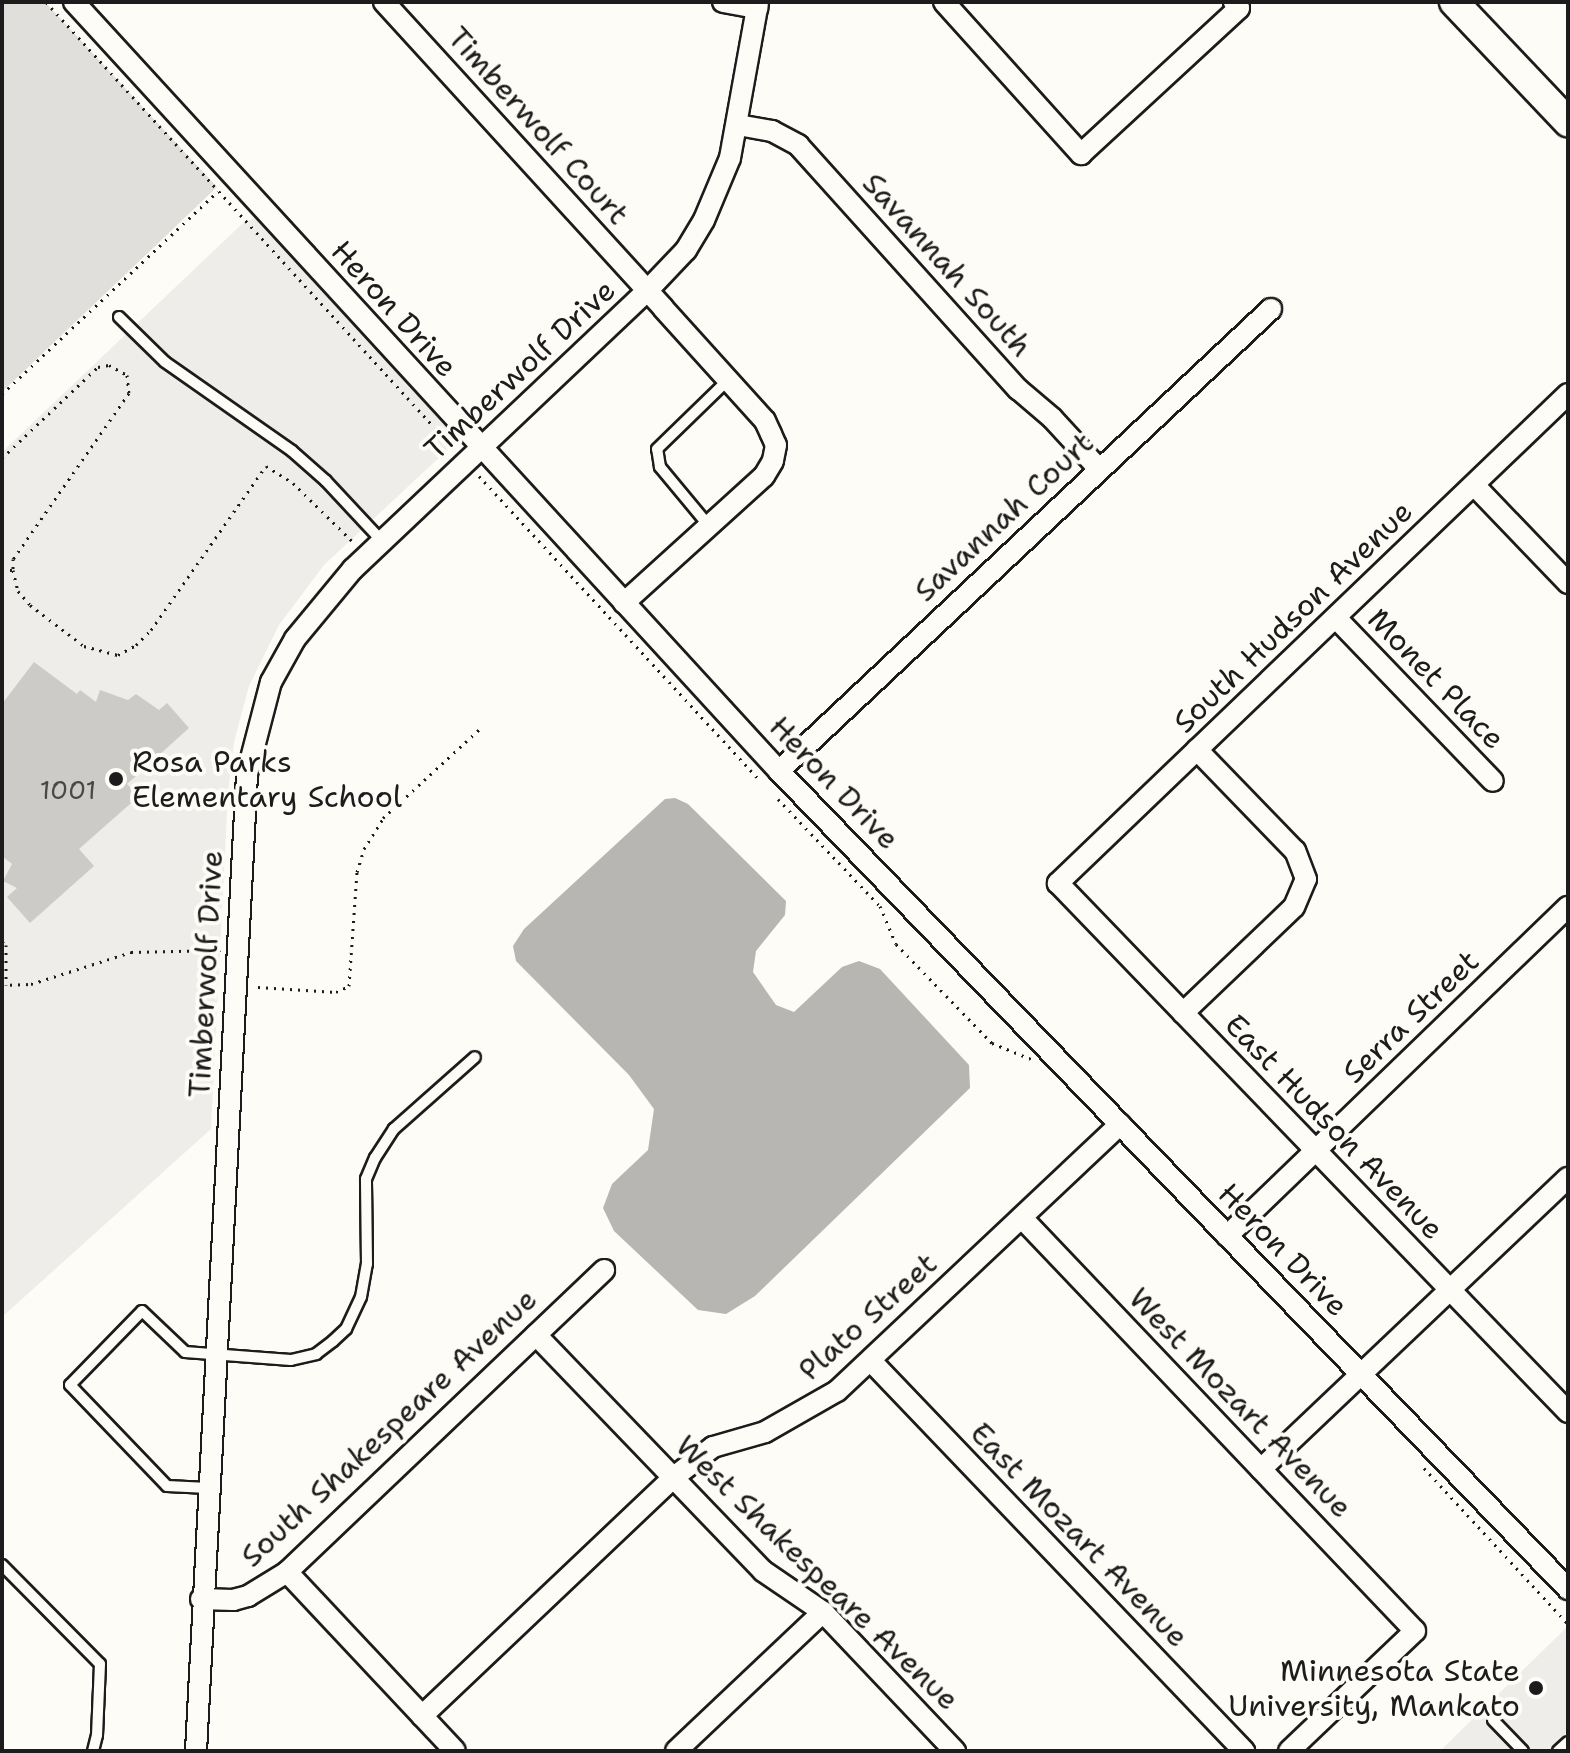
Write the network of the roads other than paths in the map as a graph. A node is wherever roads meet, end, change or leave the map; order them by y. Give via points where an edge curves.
1 (74, 2) edge
2 (384, 2) edge
3 (723, 2) edge
4 (944, 2) edge
5 (1454, 2) edge
6 (758, 5) edge
7 (1237, 5) edge
8 (1568, 122) edge
9 (738, 125) junction
10 (647, 291) junction
11 (1271, 309) dead end
12 (119, 317) dead end
13 (728, 380) junction
14 (1568, 394) edge
15 (480, 448) junction
16 (1099, 469) junction
17 (1474, 485) junction
18 (709, 526) junction
19 (382, 541) junction
20 (1568, 583) edge
21 (624, 603) junction
22 (1336, 618) junction
23 (1197, 750) junction
24 (772, 778) junction
25 (1493, 781) dead end
26 (1058, 883) joint
27 (1568, 907) edge
28 (1183, 1013) junction
29 (475, 1057) dead end
30 (1120, 1124) junction
31 (1316, 1151) junction
32 (1568, 1178) edge
33 (1022, 1218) junction
34 (1227, 1236) junction
35 (604, 1270) dead end
36 (1449, 1290) junction
37 (536, 1335) junction
38 (215, 1357) junction
39 (871, 1361) junction
40 (1360, 1374) junction
41 (1568, 1412) edge
42 (1261, 1469) junction
43 (674, 1477) junction
44 (208, 1488) junction
45 (2, 1565) edge
46 (287, 1572) junction
47 (1568, 1589) edge
48 (201, 1599) junction
49 (823, 1612) junction
50 (422, 1716) junction
51 (1493, 1720) dead end
52 (1568, 1742) edge
53 (93, 1751) edge
54 (196, 1751) edge
55 (455, 1751) edge
56 (676, 1751) edge
57 (955, 1751) edge
58 (1244, 1751) edge
59 (1289, 1751) edge
60 (1523, 1751) edge
61 (1558, 1751) edge

1 - 15 street, Heron Drive
2 - 10 street, Timberwolf Court
3 - 6 street
4 - 7 street via 1081,154
5 - 8 street
6 - 9 street, Timberwolf Drive
9 - 10 street, Timberwolf Drive via 704,220 686,250
9 - 16 street, Savannah South via 772,131 798,145 1018,389
10 - 13 street, Timberwolf Court
10 - 15 street, Timberwolf Drive
11 - 16 street, Savannah Court
12 - 19 lane via 165,362 292,451
13 - 18 street, Timberwolf Court via 765,421 776,445 764,476
13 - 18 lane via 657,449 660,467
14 - 17 street, South Hudson Avenue
15 - 19 street, Timberwolf Drive
15 - 21 street, Heron Drive
16 - 24 street, Savannah Court
17 - 20 street
17 - 22 street, South Hudson Avenue
18 - 21 street
19 - 38 street, Timberwolf Drive via 295,639 271,682 247,774
21 - 24 street, Heron Drive
22 - 23 street, South Hudson Avenue
22 - 25 street, Monet Place
23 - 26 street, South Hudson Avenue
23 - 28 street via 1295,851 1306,879 1294,907
24 - 30 street, Heron Drive
26 - 28 street, East Hudson Avenue
27 - 31 street, Serra Street
28 - 31 street, East Hudson Avenue
29 - 38 lane via 394,1129 375,1158 366,1179 367,1264 361,1297 346,1329 316,1354 291,1360
30 - 33 street, Plato Street
30 - 34 street, Heron Drive
31 - 34 street, Serra Street
31 - 36 street, East Hudson Avenue
32 - 36 street
33 - 39 street, Plato Street
33 - 42 street, West Mozart Avenue
34 - 40 street, Heron Drive
35 - 37 street, South Shakespeare Avenue
36 - 40 street
36 - 41 street, East Hudson Avenue
37 - 43 street, West Shakespeare Avenue
37 - 46 street, South Shakespeare Avenue
38 - 44 street, Timberwolf Drive
38 - 44 lane via 185,1352 142,1311 70,1385 167,1486
39 - 43 street, Plato Street via 811,1408 765,1432 713,1447
39 - 58 street, East Mozart Avenue
40 - 42 street
40 - 47 street, Heron Drive
42 - 59 street, West Mozart Avenue via 1415,1631
43 - 49 street, West Shakespeare Avenue via 763,1571
43 - 50 street, Plato Street
44 - 48 street, Timberwolf Drive
45 - 53 lane via 100,1664
46 - 48 street, South Shakespeare Avenue via 248,1596
46 - 50 street
48 - 54 street, Timberwolf Drive
49 - 56 street
49 - 57 street, West Shakespeare Avenue
50 - 55 street
51 - 60 lane
52 - 61 lane

